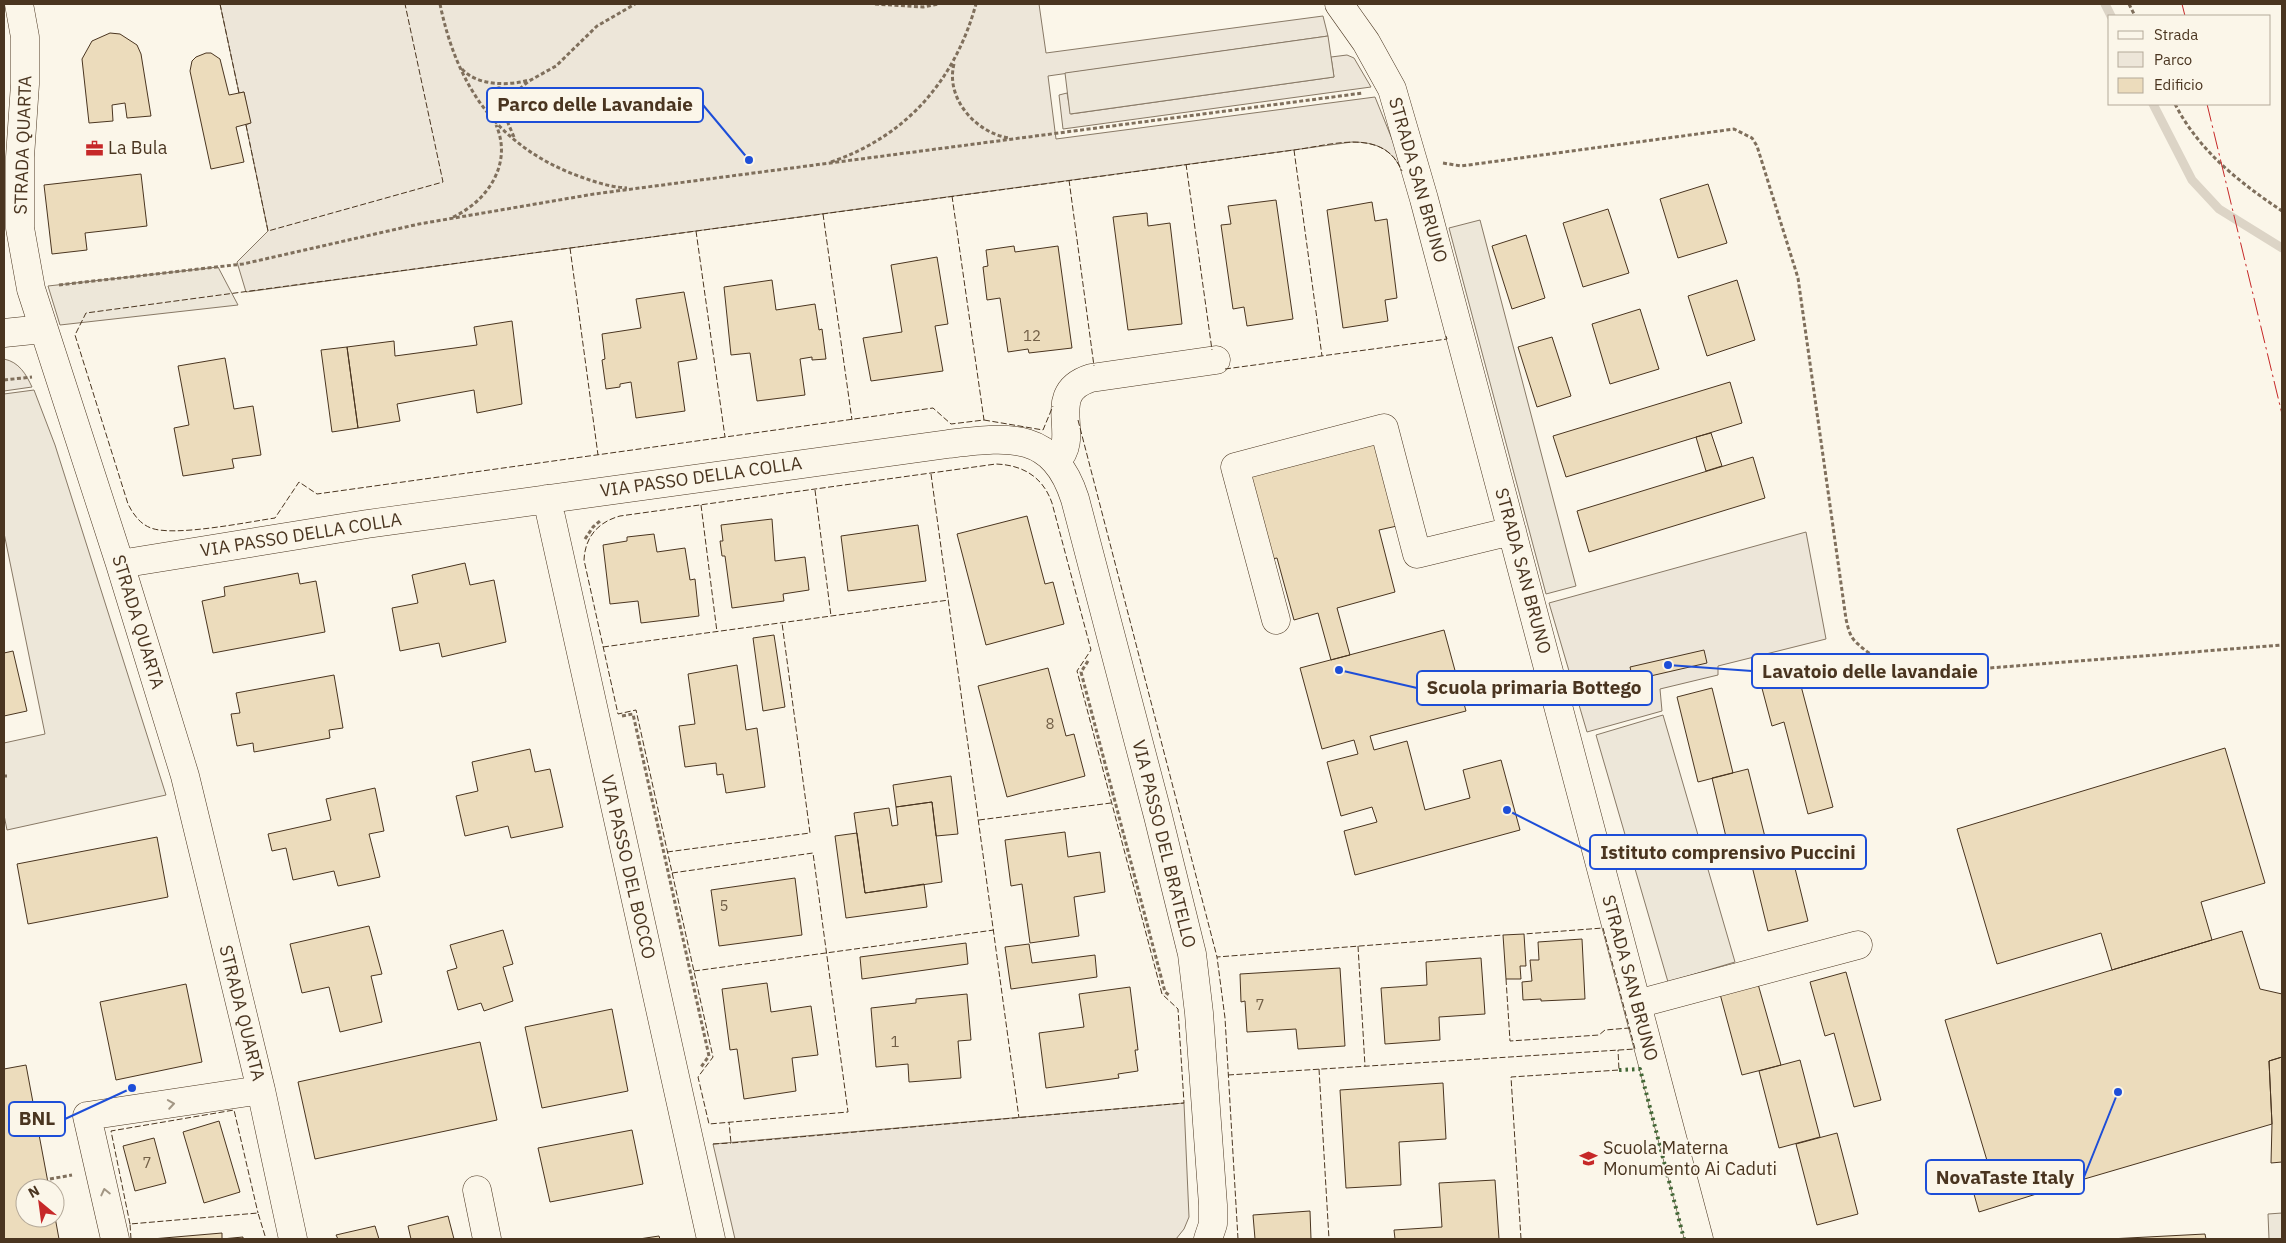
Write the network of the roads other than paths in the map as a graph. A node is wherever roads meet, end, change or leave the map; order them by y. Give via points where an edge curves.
1 (19, 4) edge
2 (1339, 4) edge
3 (43, 329) junction
4 (4, 333) edge
5 (1216, 360) dead end
6 (1056, 460) junction
7 (547, 499) junction
8 (1512, 531) junction
9 (120, 564) junction
10 (1276, 620) dead end
11 (1858, 946) dead end
12 (1637, 1004) junction
13 (261, 1090) junction
14 (477, 1190) dead end
15 (711, 1238) edge
16 (114, 1239) edge
17 (293, 1239) edge
18 (487, 1239) edge
19 (1208, 1239) edge
20 (1699, 1239) edge

1 - 3 street, STRADA QUARTA via 25,37 20,228 31,289
2 - 8 street, STRADA SAN BRUNO via 1366,42 1392,89
3 - 4 street
3 - 9 street, STRADA QUARTA
5 - 6 street via 1091,378 1078,383 1066,402 1065,444
6 - 7 street, VIA PASSO DELLA COLLA via 1027,443 990,439
6 - 19 street, VIA PASSO DEL BRATELLO via 1066,475 1078,507 1192,954 1213,1205 1213,1224
7 - 9 street, VIA PASSO DELLA COLLA
7 - 15 street, VIA PASSO DEL BOCCO
8 - 10 street via 1417,554 1384,428 1235,467
8 - 12 street, STRADA SAN BRUNO
9 - 13 street, STRADA QUARTA via 185,776
11 - 12 street
12 - 20 street, STRADA SAN BRUNO
16 -> 13 street via 87,1116
13 - 17 street, STRADA QUARTA
14 - 18 street

